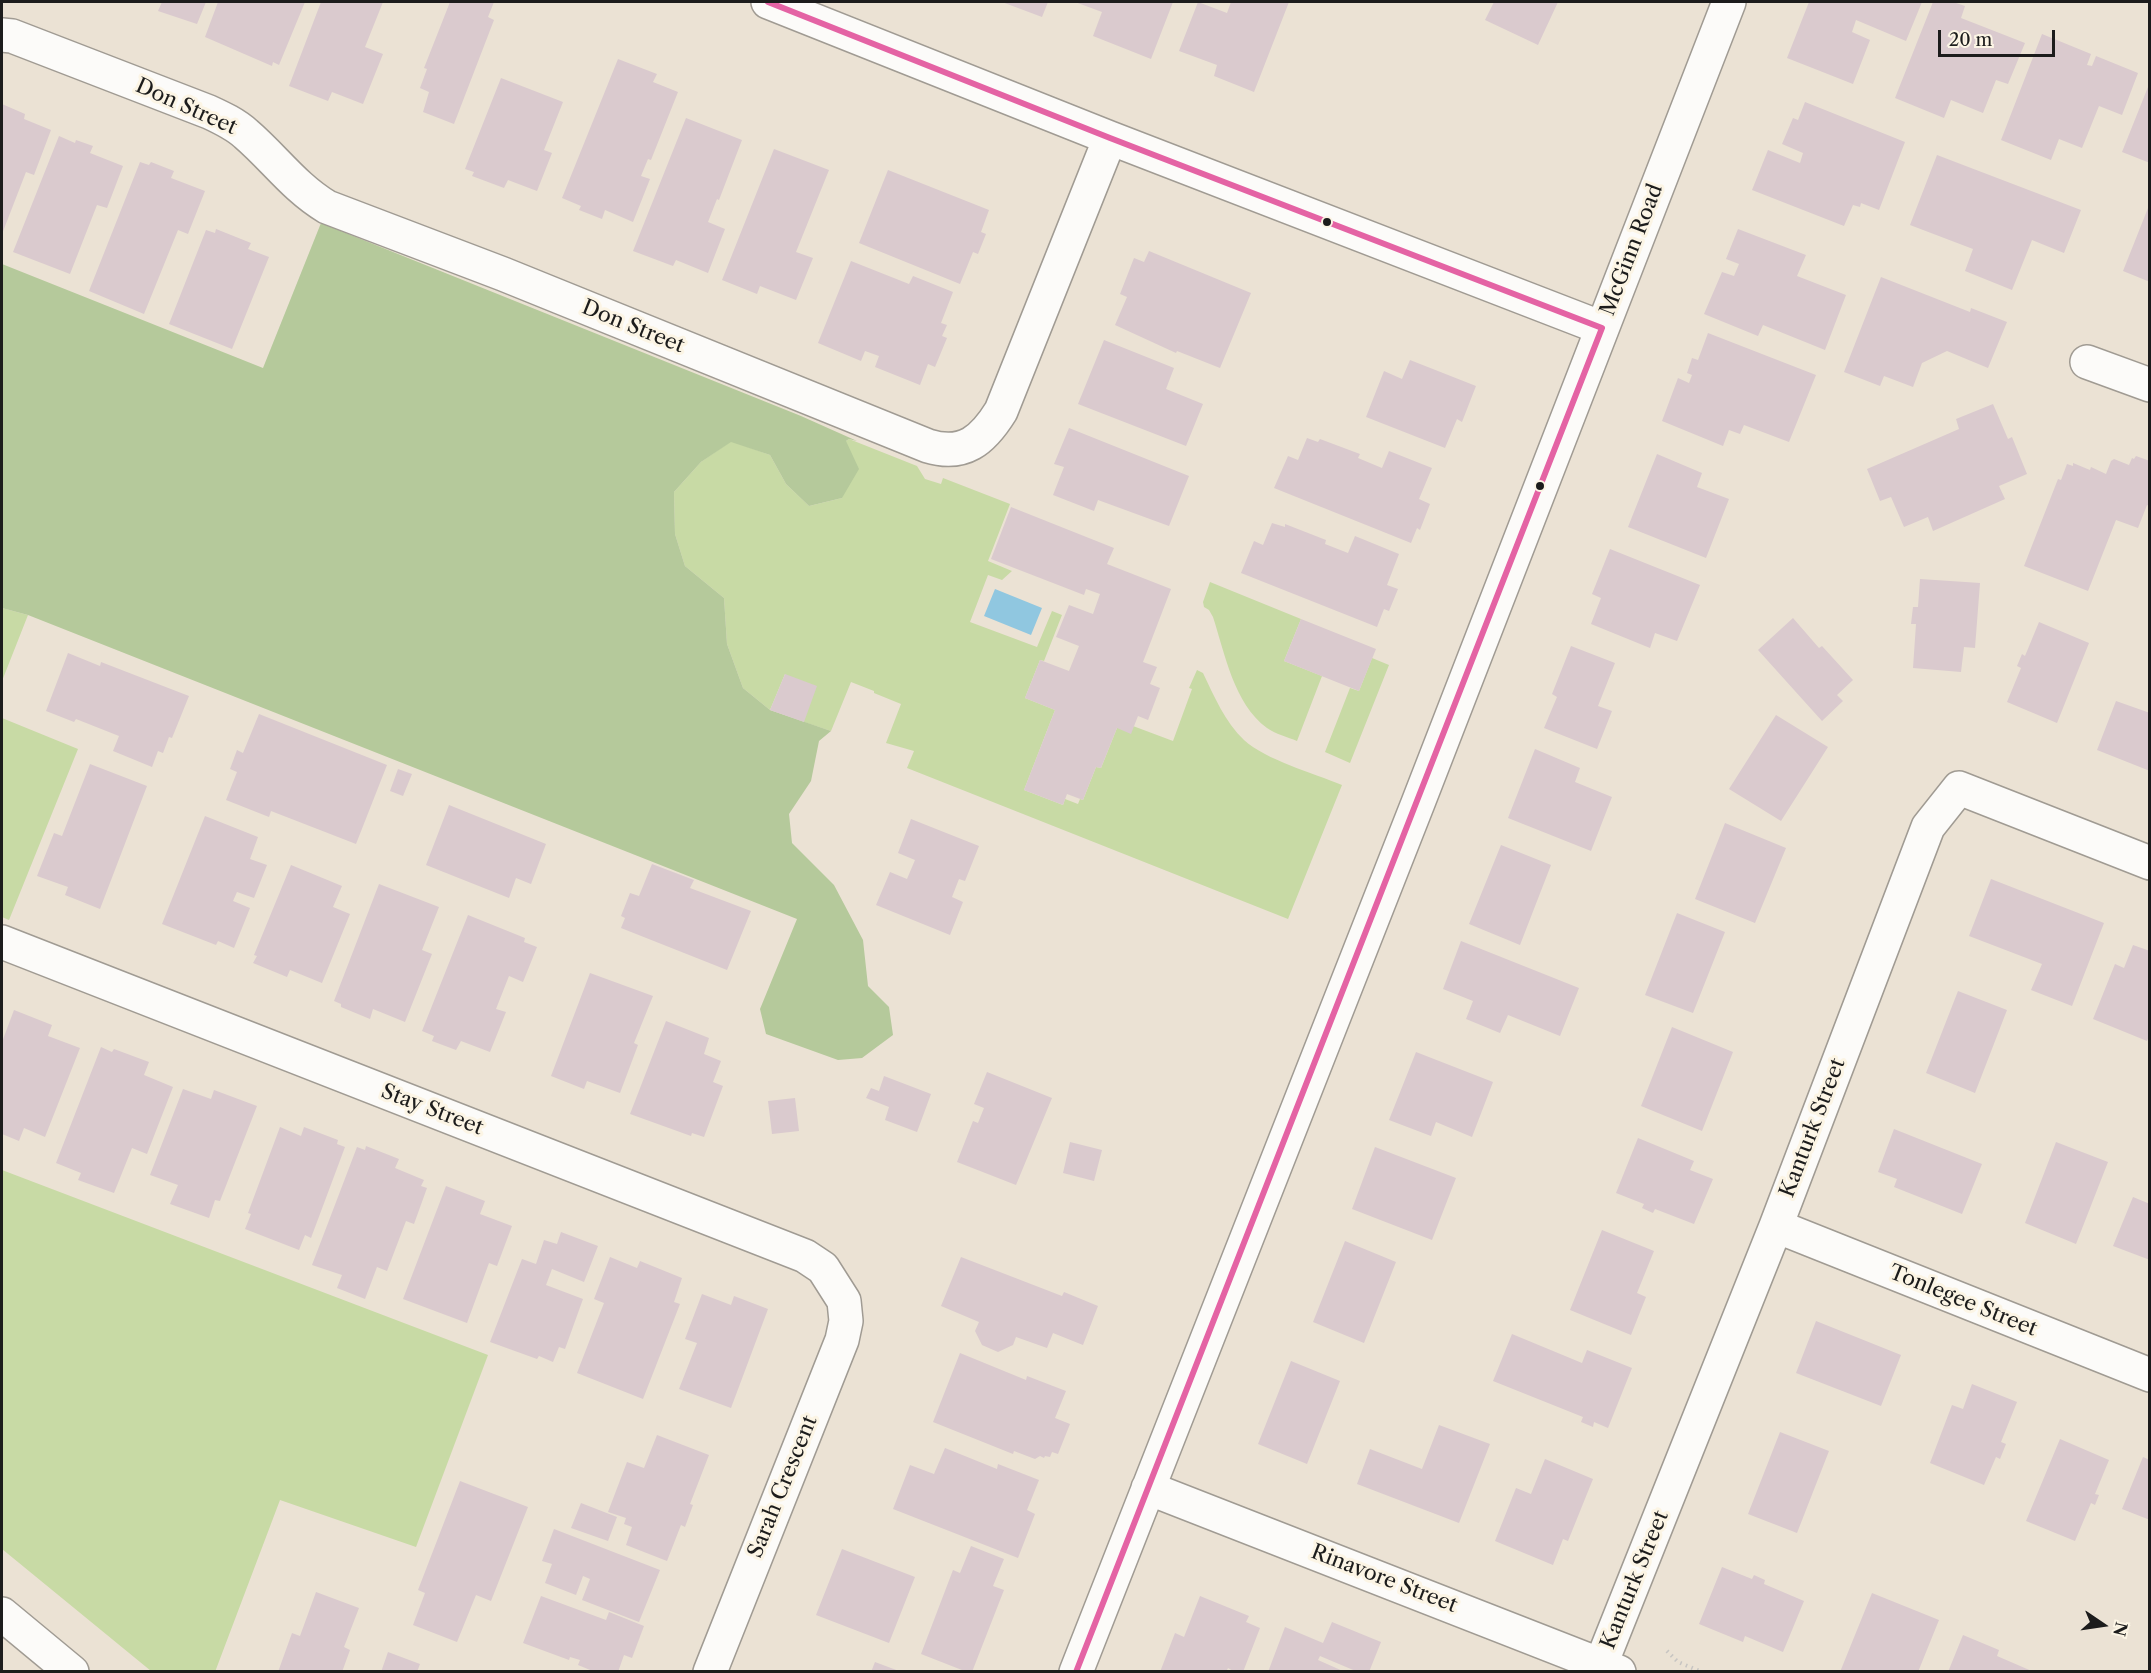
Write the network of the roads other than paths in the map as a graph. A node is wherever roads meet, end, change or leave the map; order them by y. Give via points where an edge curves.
1 (768, 2) edge
2 (1729, 2) edge
3 (2, 35) edge
4 (1110, 138) junction
5 (1602, 328) junction
6 (2087, 362) dead end
7 (2150, 385) edge
8 (2150, 863) edge
9 (2, 942) edge
10 (1776, 1226) junction
11 (844, 1301) joint
12 (2150, 1375) edge
13 (1148, 1488) junction
14 (2, 1614) edge
15 (1610, 1668) edge
16 (72, 1671) edge
17 (710, 1671) edge
18 (1076, 1671) edge

1 - 4 street
2 - 5 street, McGinn Road
3 - 4 street, Don Street via 231,123 309,196 327,207 945,451 974,442 990,430 1001,411
4 - 5 street
5 - 13 street, McGinn Road
6 - 7 street
8 - 10 street, Kanturk Street via 1959,788 1928,827
9 - 11 street, Stay Street via 805,1256 823,1268
10 - 12 street, Tonlegee Street
10 - 15 street, Kanturk Street
11 - 17 street, Sarah Crescent via 846,1321 842,1340
13 - 15 street, Rinavore Street
13 - 18 street, McGinn Road
14 - 16 street

